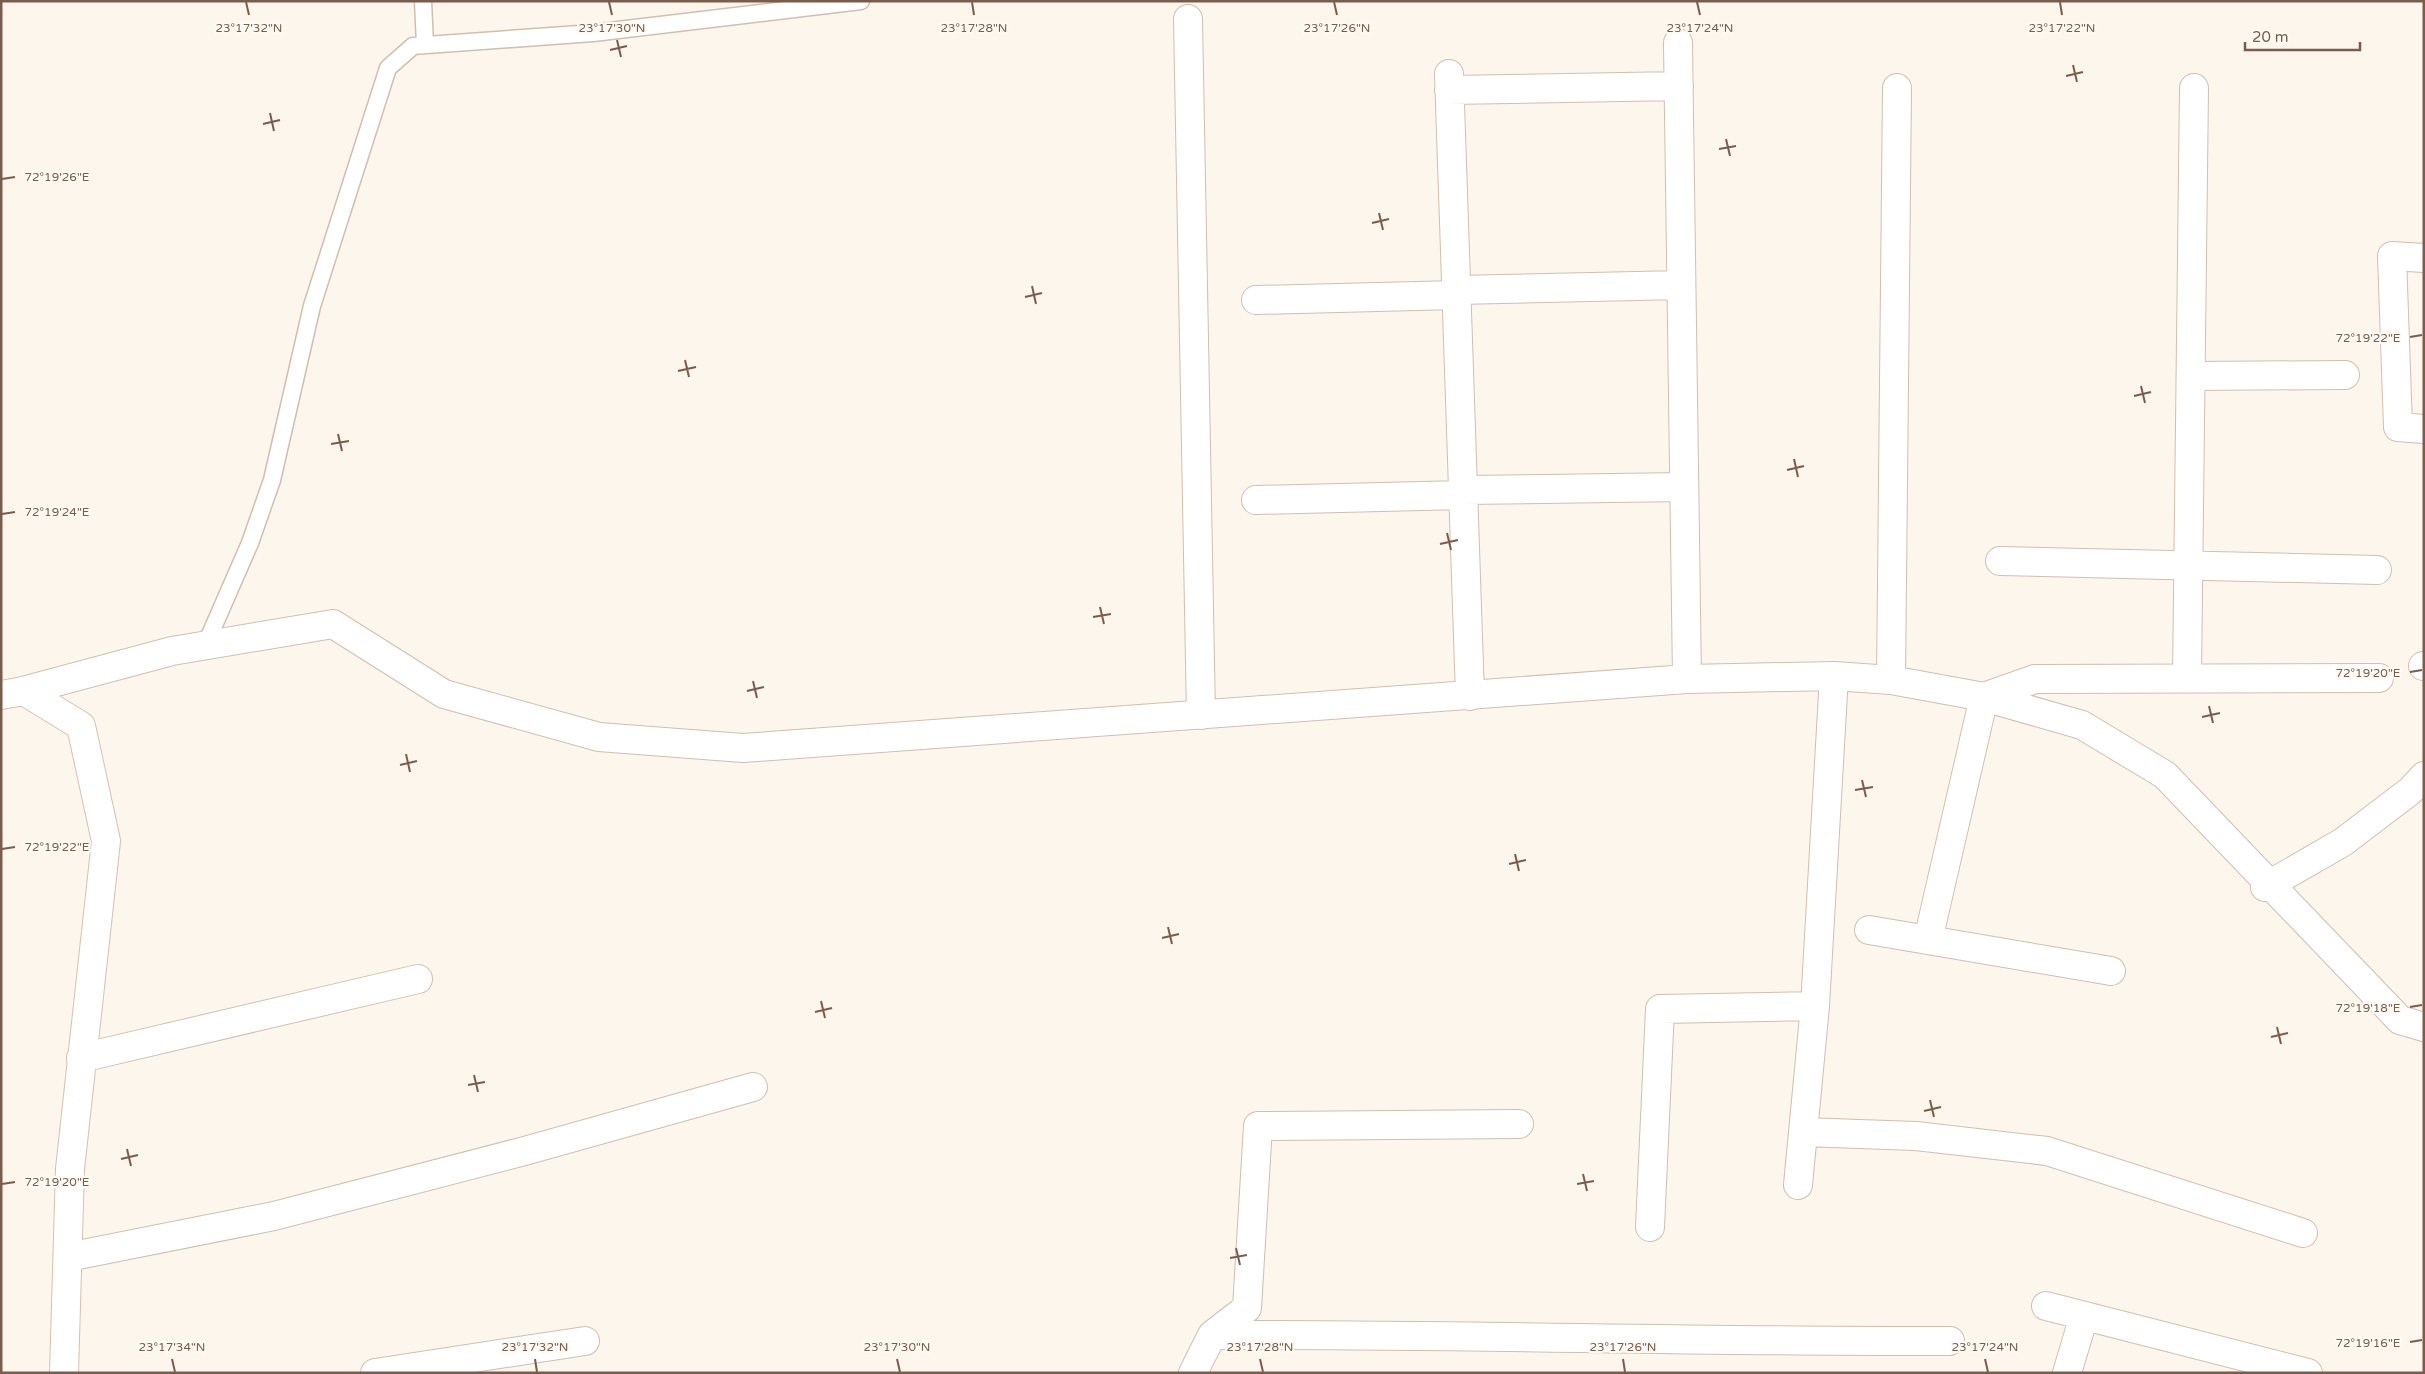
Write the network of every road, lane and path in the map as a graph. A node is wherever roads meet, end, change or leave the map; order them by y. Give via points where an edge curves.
1 (423, 1) edge
2 (861, 1) edge
3 (1188, 19) dead end
4 (1678, 43) dead end
5 (425, 45) junction
6 (1679, 86) junction
7 (1897, 88) dead end
8 (2194, 88) dead end
9 (2424, 258) edge
10 (1681, 285) junction
11 (1456, 292) junction
12 (1256, 300) dead end
13 (2345, 375) dead end
14 (2191, 376) junction
15 (2424, 429) edge
16 (1684, 487) junction
17 (1463, 492) junction
18 (1256, 500) dead end
19 (2000, 561) dead end
20 (2189, 566) junction
21 (2377, 570) dead end
22 (205, 646) junction
23 (1834, 676) junction
24 (2187, 678) junction
25 (2379, 678) dead end
26 (1687, 679) junction
27 (1891, 680) junction
28 (10, 694) edge
29 (1470, 696) junction
30 (1984, 697) junction
31 (1201, 716) junction
32 (2424, 776) edge
33 (2267, 886) junction
34 (1869, 930) dead end
35 (1928, 940) junction
36 (2111, 971) dead end
37 (418, 979) dead end
38 (1815, 1006) junction
39 (2424, 1027) edge
40 (81, 1058) junction
41 (753, 1087) dead end
42 (1519, 1124) dead end
43 (1803, 1132) junction
44 (1798, 1185) dead end
45 (1650, 1227) dead end
46 (2303, 1233) dead end
47 (68, 1257) junction
48 (2046, 1306) dead end
49 (2084, 1316) junction
50 (1212, 1335) junction
51 (585, 1341) dead end
52 (1950, 1341) dead end
53 (64, 1373) edge
54 (375, 1373) edge
55 (1193, 1373) edge
56 (2067, 1373) edge
57 (2308, 1373) edge

1 - 5 lane
2 - 5 lane via 593,32
3 - 31 street
4 - 6 street
5 - 22 lane via 413,46 388,68 312,306 272,480 250,542
6 - 10 street
6 - 11 street via 1449,82
7 - 27 street
8 - 14 street
9 - 15 street via 2392,256 2398,427
10 - 11 street
10 - 16 street
11 - 12 street
11 - 17 street
13 - 14 street
14 - 20 street
16 - 17 street
16 - 26 street
17 - 18 street
17 - 29 street
19 - 20 street
20 - 21 street
20 - 24 street
22 - 28 street via 172,651
22 - 31 street via 333,624 444,694 599,737 743,748
23 - 26 street
23 - 27 street
23 - 38 street
24 - 25 street
24 - 30 street via 2035,679
26 - 29 street
27 - 30 street
28 - 40 street via 24,691 81,726 106,841
29 - 31 street
30 - 33 street via 2082,725 2165,775
30 - 35 street
32 - 33 street via 2410,791 2343,842
33 - 39 street via 2400,1020
34 - 35 street
35 - 36 street
37 - 40 street
38 - 43 street
38 - 45 street via 1660,1009
40 - 47 street via 70,1169
41 - 47 street via 274,1216
42 - 50 street via 1258,1126 1247,1308
43 - 44 street
43 - 46 street via 1916,1136 2047,1150
47 - 53 street
48 - 49 street
49 - 56 street
49 - 57 street
50 - 52 street
50 - 55 street
51 - 54 street

